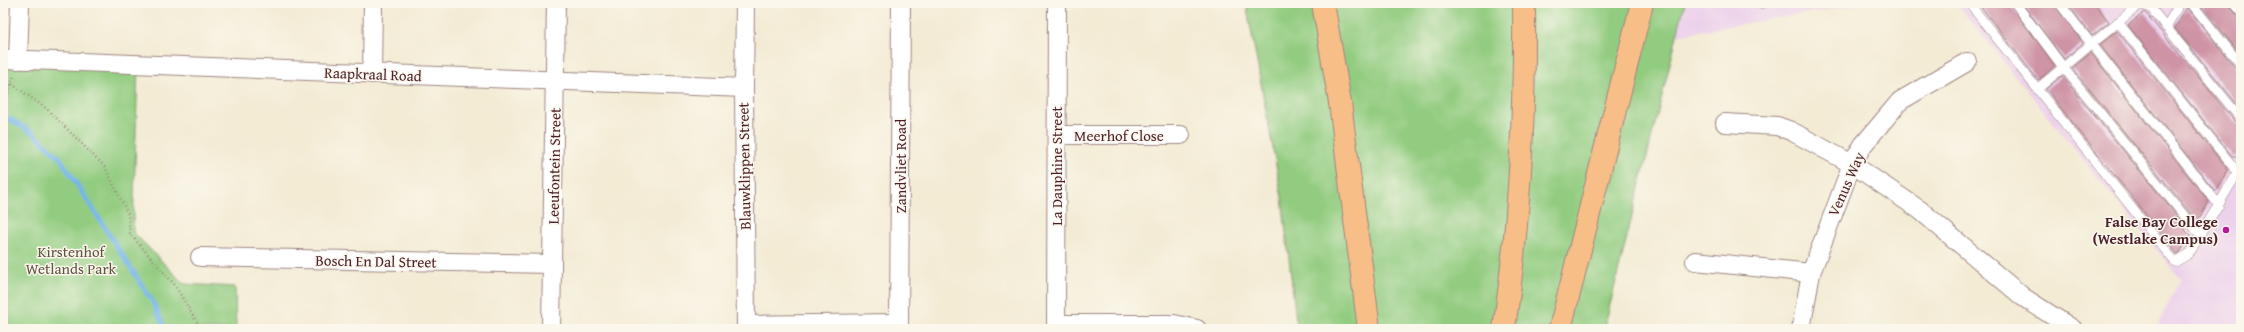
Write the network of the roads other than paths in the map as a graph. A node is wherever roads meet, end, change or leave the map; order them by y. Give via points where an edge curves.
1 (20, 3) edge
2 (373, 3) edge
3 (556, 3) edge
4 (745, 3) edge
5 (901, 3) edge
6 (1057, 3) edge
7 (1323, 3) edge
8 (1524, 3) edge
9 (1642, 3) edge
10 (1971, 3) edge
11 (2015, 3) edge
12 (2059, 3) edge
13 (2180, 3) edge
14 (2191, 3) edge
15 (2234, 3) edge
16 (2135, 4) edge
17 (2241, 12) edge
18 (2118, 22) junction
19 (2166, 27) junction
20 (2091, 44) junction
21 (10, 60) edge
22 (1967, 62) dead end
23 (2241, 65) edge
24 (2063, 67) junction
25 (372, 74) junction
26 (556, 81) junction
27 (744, 88) junction
28 (2037, 88) junction
29 (2241, 119) edge
30 (1725, 122) dead end
31 (1057, 135) junction
32 (1181, 135) dead end
33 (1852, 164) junction
34 (2239, 170) edge
35 (2219, 205) junction
36 (2200, 235) junction
37 (200, 257) dead end
38 (1695, 261) dead end
39 (552, 264) junction
40 (1811, 273) junction
41 (899, 326) edge
42 (746, 327) edge
43 (1056, 327) edge
44 (551, 329) edge
45 (1197, 329) edge
46 (1369, 329) edge
47 (1504, 329) edge
48 (1560, 329) edge
49 (1801, 329) edge
50 (2073, 329) edge

1 - 21 street
2 - 25 street
3 - 26 street, Leeufontein Street
4 - 27 street, Blauwklippen Street
5 - 41 street, Zandvliet Road
6 - 31 street, La Dauphine Street
7 - 46 highway via 1340,103
8 - 47 highway via 1525,96 1518,225
9 - 48 highway
10 - 28 lane
11 - 24 lane
12 - 20 lane
13 - 19 lane
14 - 23 lane
15 - 17 lane
16 - 18 lane
16 - 19 lane via 2150,7
18 - 20 lane
18 - 34 lane
19 - 29 lane
20 - 24 lane
20 - 35 lane
21 - 25 street, Raapkraal Road
22 - 33 street, Venus Way via 1900,101 1863,146
24 - 28 lane
24 - 36 lane
25 - 26 street, Raapkraal Road
26 - 27 street, Raapkraal Road
26 - 39 street, Leeufontein Street
27 - 42 street, Blauwklippen Street
28 - 36 lane via 2175,262 2189,254
30 - 33 street via 1784,129
31 - 32 street, Meerhof Close
31 - 43 street, La Dauphine Street
33 - 40 street, Venus Way
33 - 50 street via 1920,210 2023,297
34 - 35 lane
35 - 36 lane
37 - 39 street, Bosch En Dal Street
38 - 40 street
39 - 44 street, Leeufontein Street
40 - 49 street, Venus Way
41 - 42 street
43 - 45 street via 1174,324

